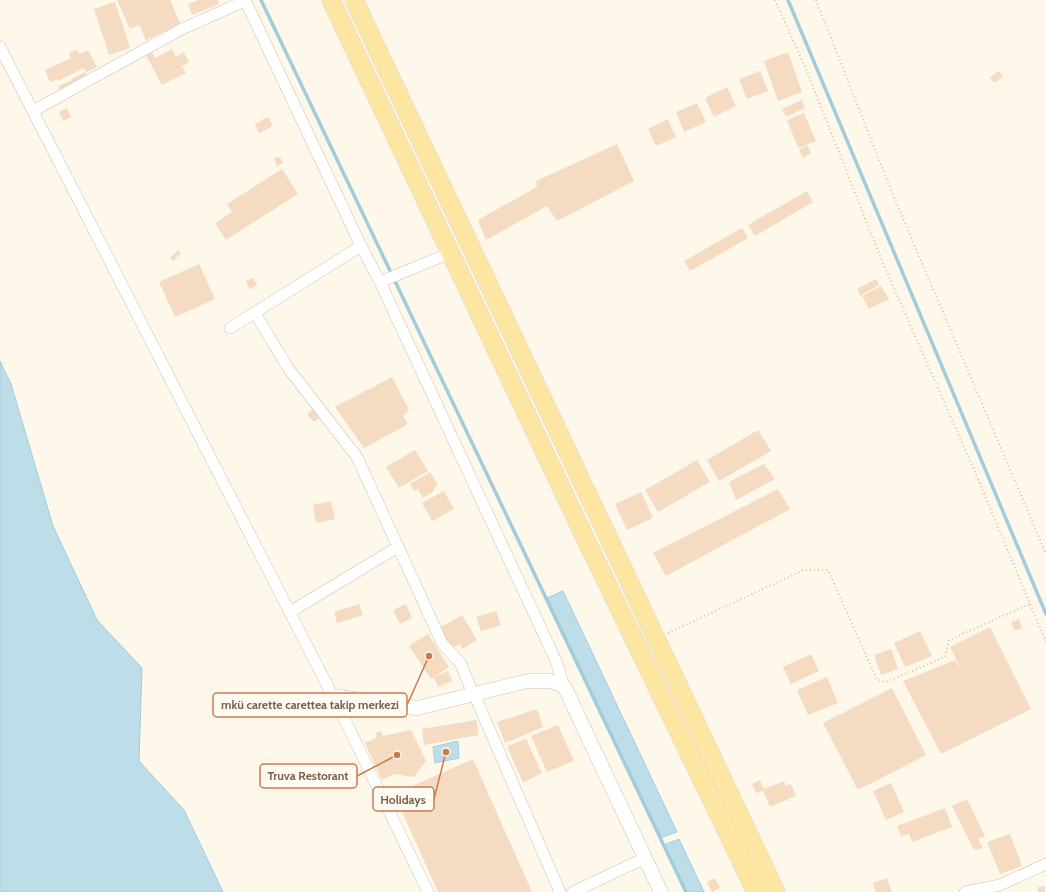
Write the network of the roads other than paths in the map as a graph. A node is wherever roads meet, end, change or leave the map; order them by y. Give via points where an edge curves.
1 (245, 0) edge
2 (331, 0) edge
3 (354, 0) edge
4 (0, 47) edge
5 (33, 111) junction
6 (362, 246) junction
7 (450, 253) junction
8 (380, 282) junction
9 (255, 313) junction
10 (230, 328) dead end
11 (398, 547) junction
12 (290, 612) junction
13 (564, 686) junction
14 (473, 694) junction
15 (333, 696) junction
16 (645, 858) junction
17 (1046, 864) edge
18 (428, 892) edge
19 (560, 892) edge
20 (573, 892) edge
21 (662, 892) edge
22 (756, 892) edge
23 (776, 892) edge
24 (965, 892) edge

1 - 5 street via 182,29
1 - 6 street
2 - 7 main road
3 - 23 main road
4 - 5 street
5 - 12 street
6 - 8 street
6 - 9 street
7 - 8 street
7 - 22 main road
8 - 13 street via 556,661
9 - 10 street
9 - 11 street via 288,368 357,457
11 - 12 street
11 - 14 street via 442,643 461,664
12 - 15 street
13 - 14 street via 550,681 528,681
13 - 16 street
14 - 15 street via 417,708
14 - 19 street
15 - 18 street
16 - 20 street
16 - 21 street
17 - 24 street via 1000,885

